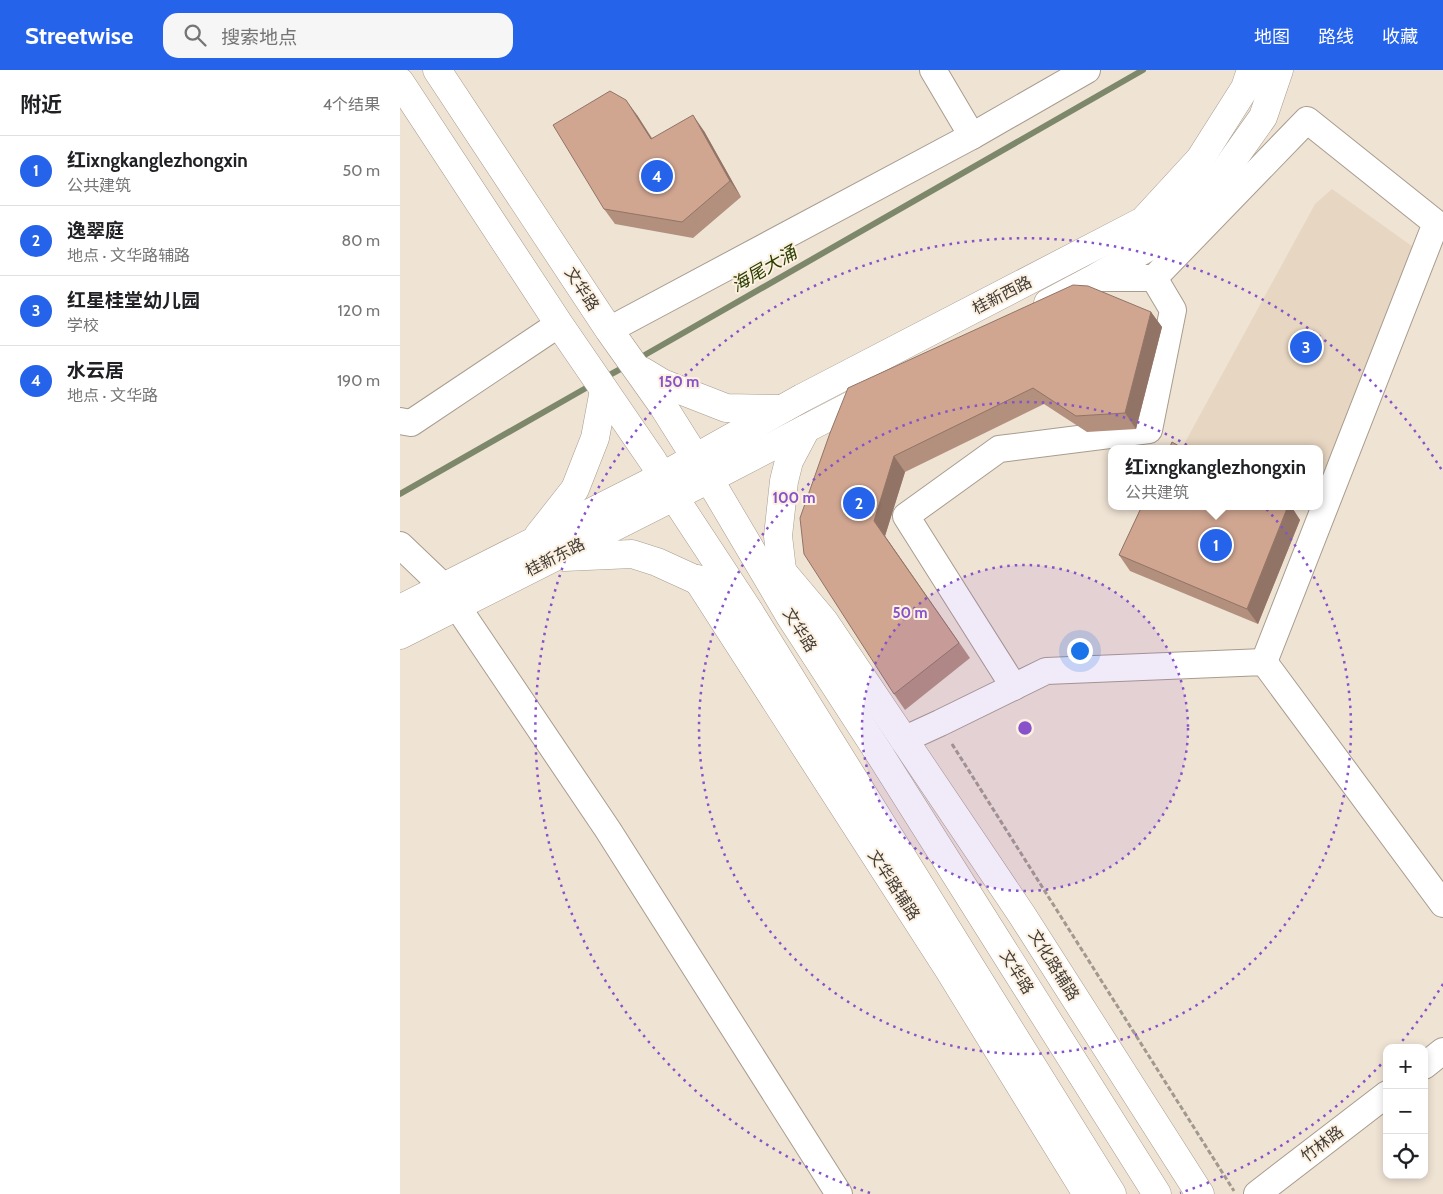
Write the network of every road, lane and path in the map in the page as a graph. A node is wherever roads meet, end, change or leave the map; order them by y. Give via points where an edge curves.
1 (437, 70) edge
2 (934, 70) edge
3 (1086, 70) edge
4 (1251, 70) edge
5 (1280, 70) edge
6 (400, 82) edge
7 (972, 136) junction
8 (1095, 278) junction
9 (1154, 278) junction
10 (1025, 315) edge
11 (560, 324) junction
12 (610, 331) junction
13 (636, 369) junction
14 (894, 383) edge
15 (604, 390) junction
16 (782, 410) junction
17 (400, 421) edge
18 (806, 429) junction
19 (703, 469) junction
20 (668, 487) junction
21 (400, 545) edge
22 (545, 549) junction
23 (781, 570) junction
24 (697, 579) junction
25 (450, 597) junction
26 (400, 609) edge
27 (749, 611) junction
28 (790, 616) junction
29 (400, 635) edge
30 (1264, 662) junction
31 (1014, 687) junction
32 (940, 723) junction
33 (903, 740) junction
34 (1443, 904) edge
35 (1028, 924) junction
36 (998, 942) junction
37 (1443, 1051) edge
38 (1428, 1063) edge
39 (1383, 1097) edge
40 (839, 1194) edge
41 (1087, 1194) edge
42 (1112, 1194) edge
43 (1157, 1194) edge
44 (1200, 1194) edge
45 (1235, 1194) edge
46 (1257, 1194) edge

1 - 12 main road, 文华路
2 - 7 street
3 - 7 street
4 - 16 main road, 桂新西路 via 1245,88 1200,159 1143,222
5 - 8 main road via 1263,117 1219,178 1157,242
6 - 11 main road, 文华路
7 - 12 street
8 - 9 street
8 - 10 main road
9 - 30 street via 1307,120 1436,223
9 - 31 street via 1173,310 1149,430 999,449 906,516
11 - 15 main road, 文华路
11 - 17 street via 411,423
12 - 13 main road, 文华路
13 - 16 main road via 662,383 726,408
13 - 19 main road, 文华路
14 - 18 main road
15 - 20 main road, 文华路
15 - 22 main road via 595,438 575,489
16 - 19 main road, 桂新西路
18 - 19 main road
18 - 23 main road via 789,461 784,481 778,536
19 - 20 main road, 桂新东路
19 - 28 main road, 文华路
20 - 22 main road, 桂新东路
20 - 27 main road, 文华路
21 - 25 street
22 - 24 main road via 632,554
22 - 25 main road, 桂新东路
23 - 28 main road
23 - 33 main road via 824,621
24 - 27 main road
24 - 41 main road, 文华路辅路 via 949,970
25 - 26 main road, 桂新东路
25 - 29 main road, 桂新东路
25 - 40 street via 608,830
27 - 42 main road, 文华路
28 - 36 main road, 文华路
30 - 31 street via 1046,671
30 - 34 street
31 - 32 street
32 - 33 street
32 - 45 path
33 - 35 main road, 文化路辅路
35 - 36 main road
35 - 44 main road, 文化路辅路
36 - 43 main road, 文华路
37 - 38 street
39 - 46 street, 竹林路

